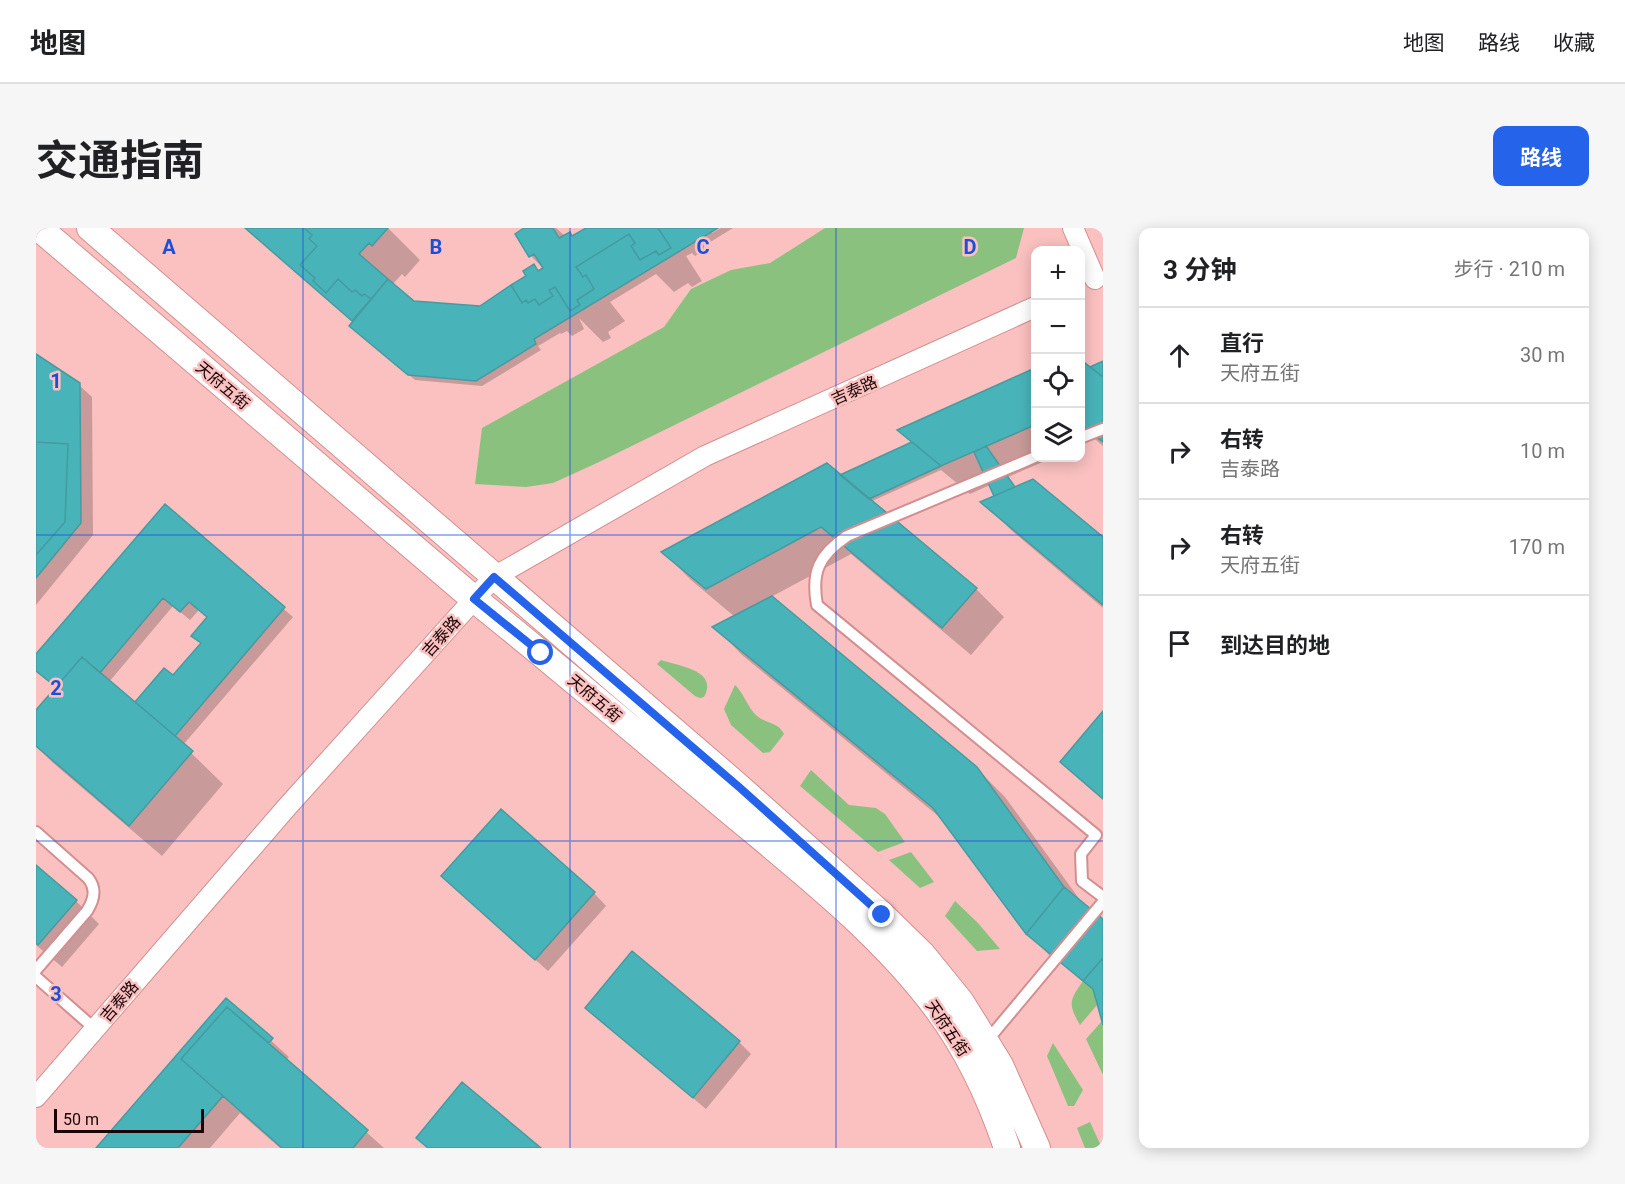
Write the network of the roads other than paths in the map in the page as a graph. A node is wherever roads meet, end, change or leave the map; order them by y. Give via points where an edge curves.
1 (39, 228) edge
2 (90, 228) edge
3 (1073, 228) edge
4 (1093, 281) edge
5 (1031, 309) edge
6 (1103, 429) edge
7 (1085, 436) edge
8 (1031, 459) edge
9 (494, 577) junction
10 (474, 599) junction
11 (36, 832) edge
12 (1103, 897) edge
13 (1103, 902) edge
14 (36, 970) edge
15 (36, 977) edge
16 (95, 1029) junction
17 (987, 1042) junction
18 (36, 1097) edge
19 (1006, 1148) edge
20 (1037, 1148) edge

1 - 10 street, 天府五街
2 - 9 street, 天府五街
3 - 4 street
5 - 9 street, 吉泰路 via 705,456
6 - 7 lane
8 - 12 lane via 846,536 822,558 814,589 817,605 1096,835 1081,854 1082,881
9 - 10 street, 吉泰路
9 - 17 street, 天府五街 via 722,772 890,923 922,954
10 - 16 street, 吉泰路
10 - 19 street, 天府五街 via 765,841 879,942 940,1012 971,1063 997,1118
11 - 14 lane via 88,878 94,893 87,911
13 - 17 lane
15 - 16 lane
16 - 18 street, 吉泰路
17 - 20 street, 天府五街

